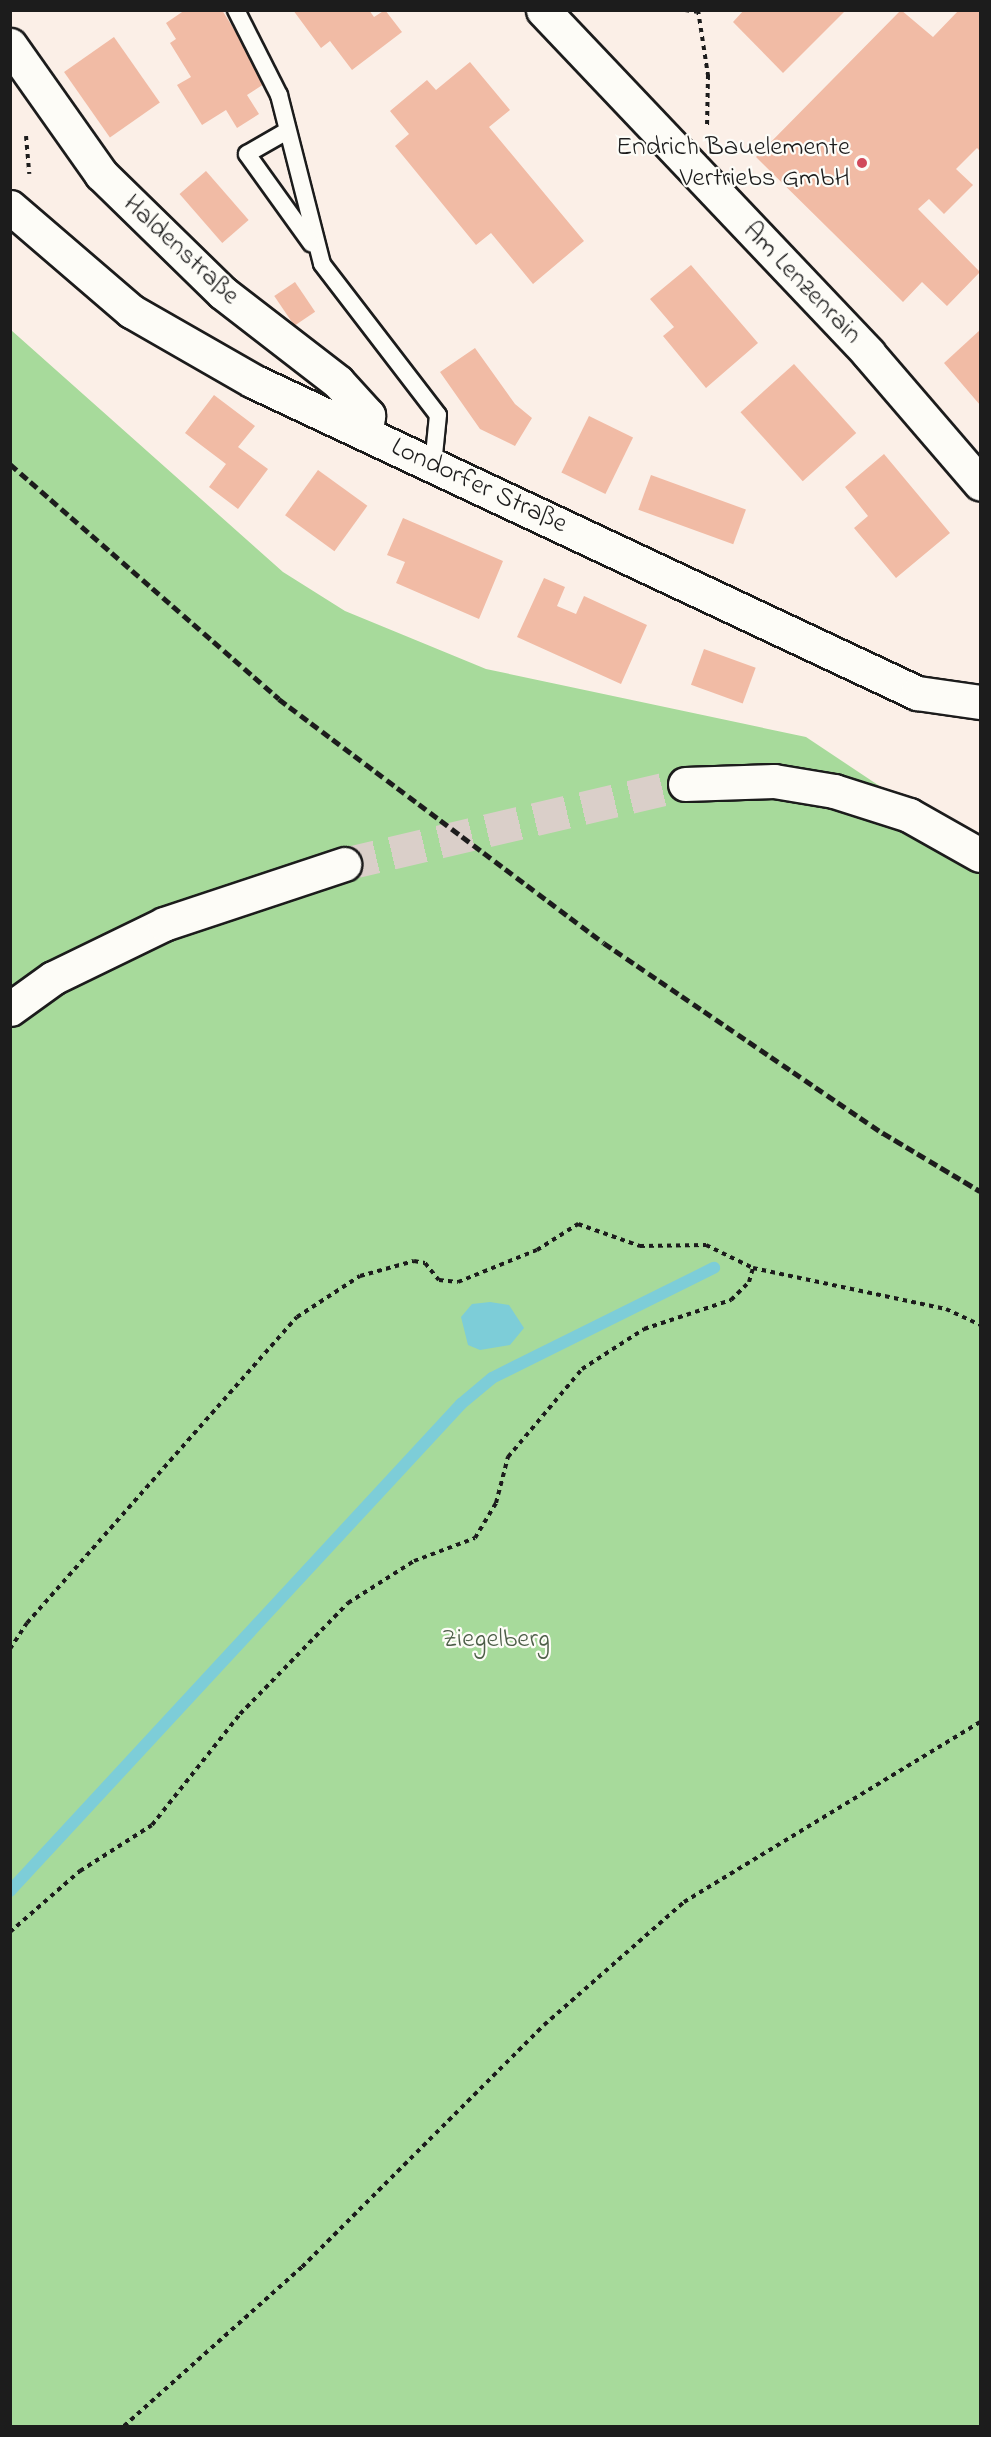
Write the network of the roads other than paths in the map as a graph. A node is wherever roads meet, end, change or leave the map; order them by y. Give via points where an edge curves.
1 (236, 10) edge
2 (543, 10) edge
3 (16, 57) edge
4 (287, 131) junction
5 (21, 216) edge
6 (318, 253) junction
7 (366, 434) junction
8 (433, 465) junction
9 (981, 483) edge
10 (981, 702) edge
11 (685, 784) tunnel mouth
12 (981, 855) edge
13 (344, 864) tunnel mouth
14 (10, 1008) edge

1 - 4 lane via 279,95
2 - 9 street, Am Lenzenrain via 868,353
3 - 7 street, Haldenstraße via 101,174 223,293 338,382 368,415
4 - 6 lane
4 - 6 lane via 247,154
5 - 7 street, Londorfer Straße via 131,311 253,381
6 - 8 lane via 438,415
7 - 8 street, Londorfer Straße
8 - 10 street, Londorfer Straße via 917,693
11 - 12 street via 774,781 834,791 909,815
13 - 14 street via 164,924 53,978

